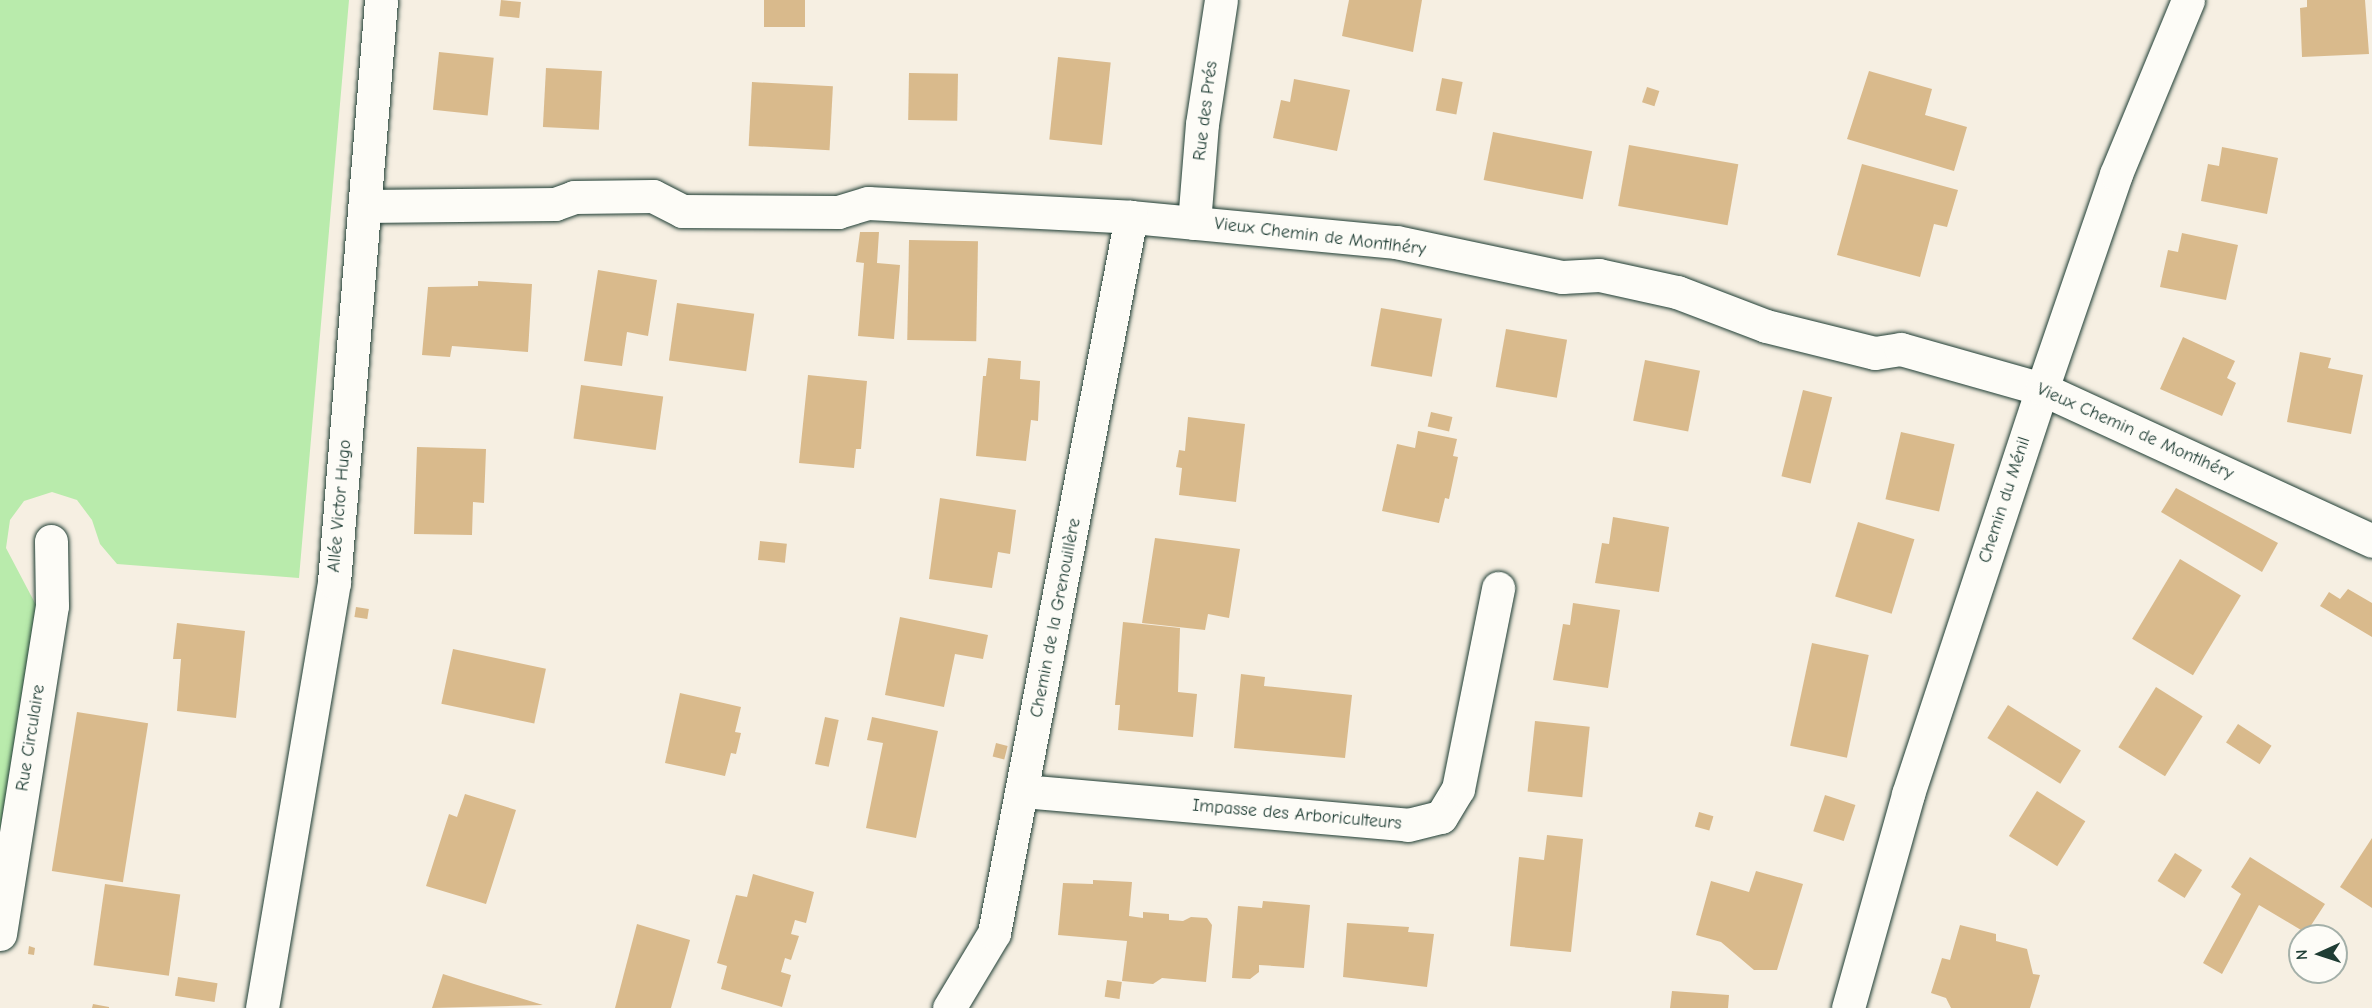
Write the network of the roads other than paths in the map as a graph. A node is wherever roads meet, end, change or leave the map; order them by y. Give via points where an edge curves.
1 (381, 0) edge
2 (1221, 0) edge
3 (2188, 0) edge
4 (365, 207) junction
5 (1131, 217) junction
6 (1194, 223) junction
7 (2042, 389) junction
8 (51, 541) dead end
9 (2372, 541) edge
10 (1498, 588) dead end
11 (1023, 791) junction
12 (0, 934) edge
13 (262, 1008) edge
14 (950, 1008) edge
15 (1848, 1008) edge

1 - 4 street, Allée Victor Hugo
2 - 6 street, Rue des Prés via 1202,124
3 - 7 street, Chemin du Ménil via 2116,174
4 - 5 street, Vieux Chemin de Montlhéry via 555,204 574,196 653,196 682,211 838,212 868,203
4 - 13 street, Allée Victor Hugo via 334,582
5 - 6 street, Vieux Chemin de Montlhéry
5 - 11 street, Chemin de la Grenouillère
6 - 7 street, Vieux Chemin de Montlhéry via 1396,242 1562,277 1599,275 1677,292 1777,329 1875,353 1901,349
7 - 9 street, Vieux Chemin de Montlhéry
7 - 15 street, Chemin du Ménil via 1908,794
8 - 12 street, Rue Circulaire via 52,606
10 - 11 street, Impasse des Arboriculteurs via 1458,789 1441,817 1408,825
11 - 14 street, Chemin de la Grenouillère via 994,933

